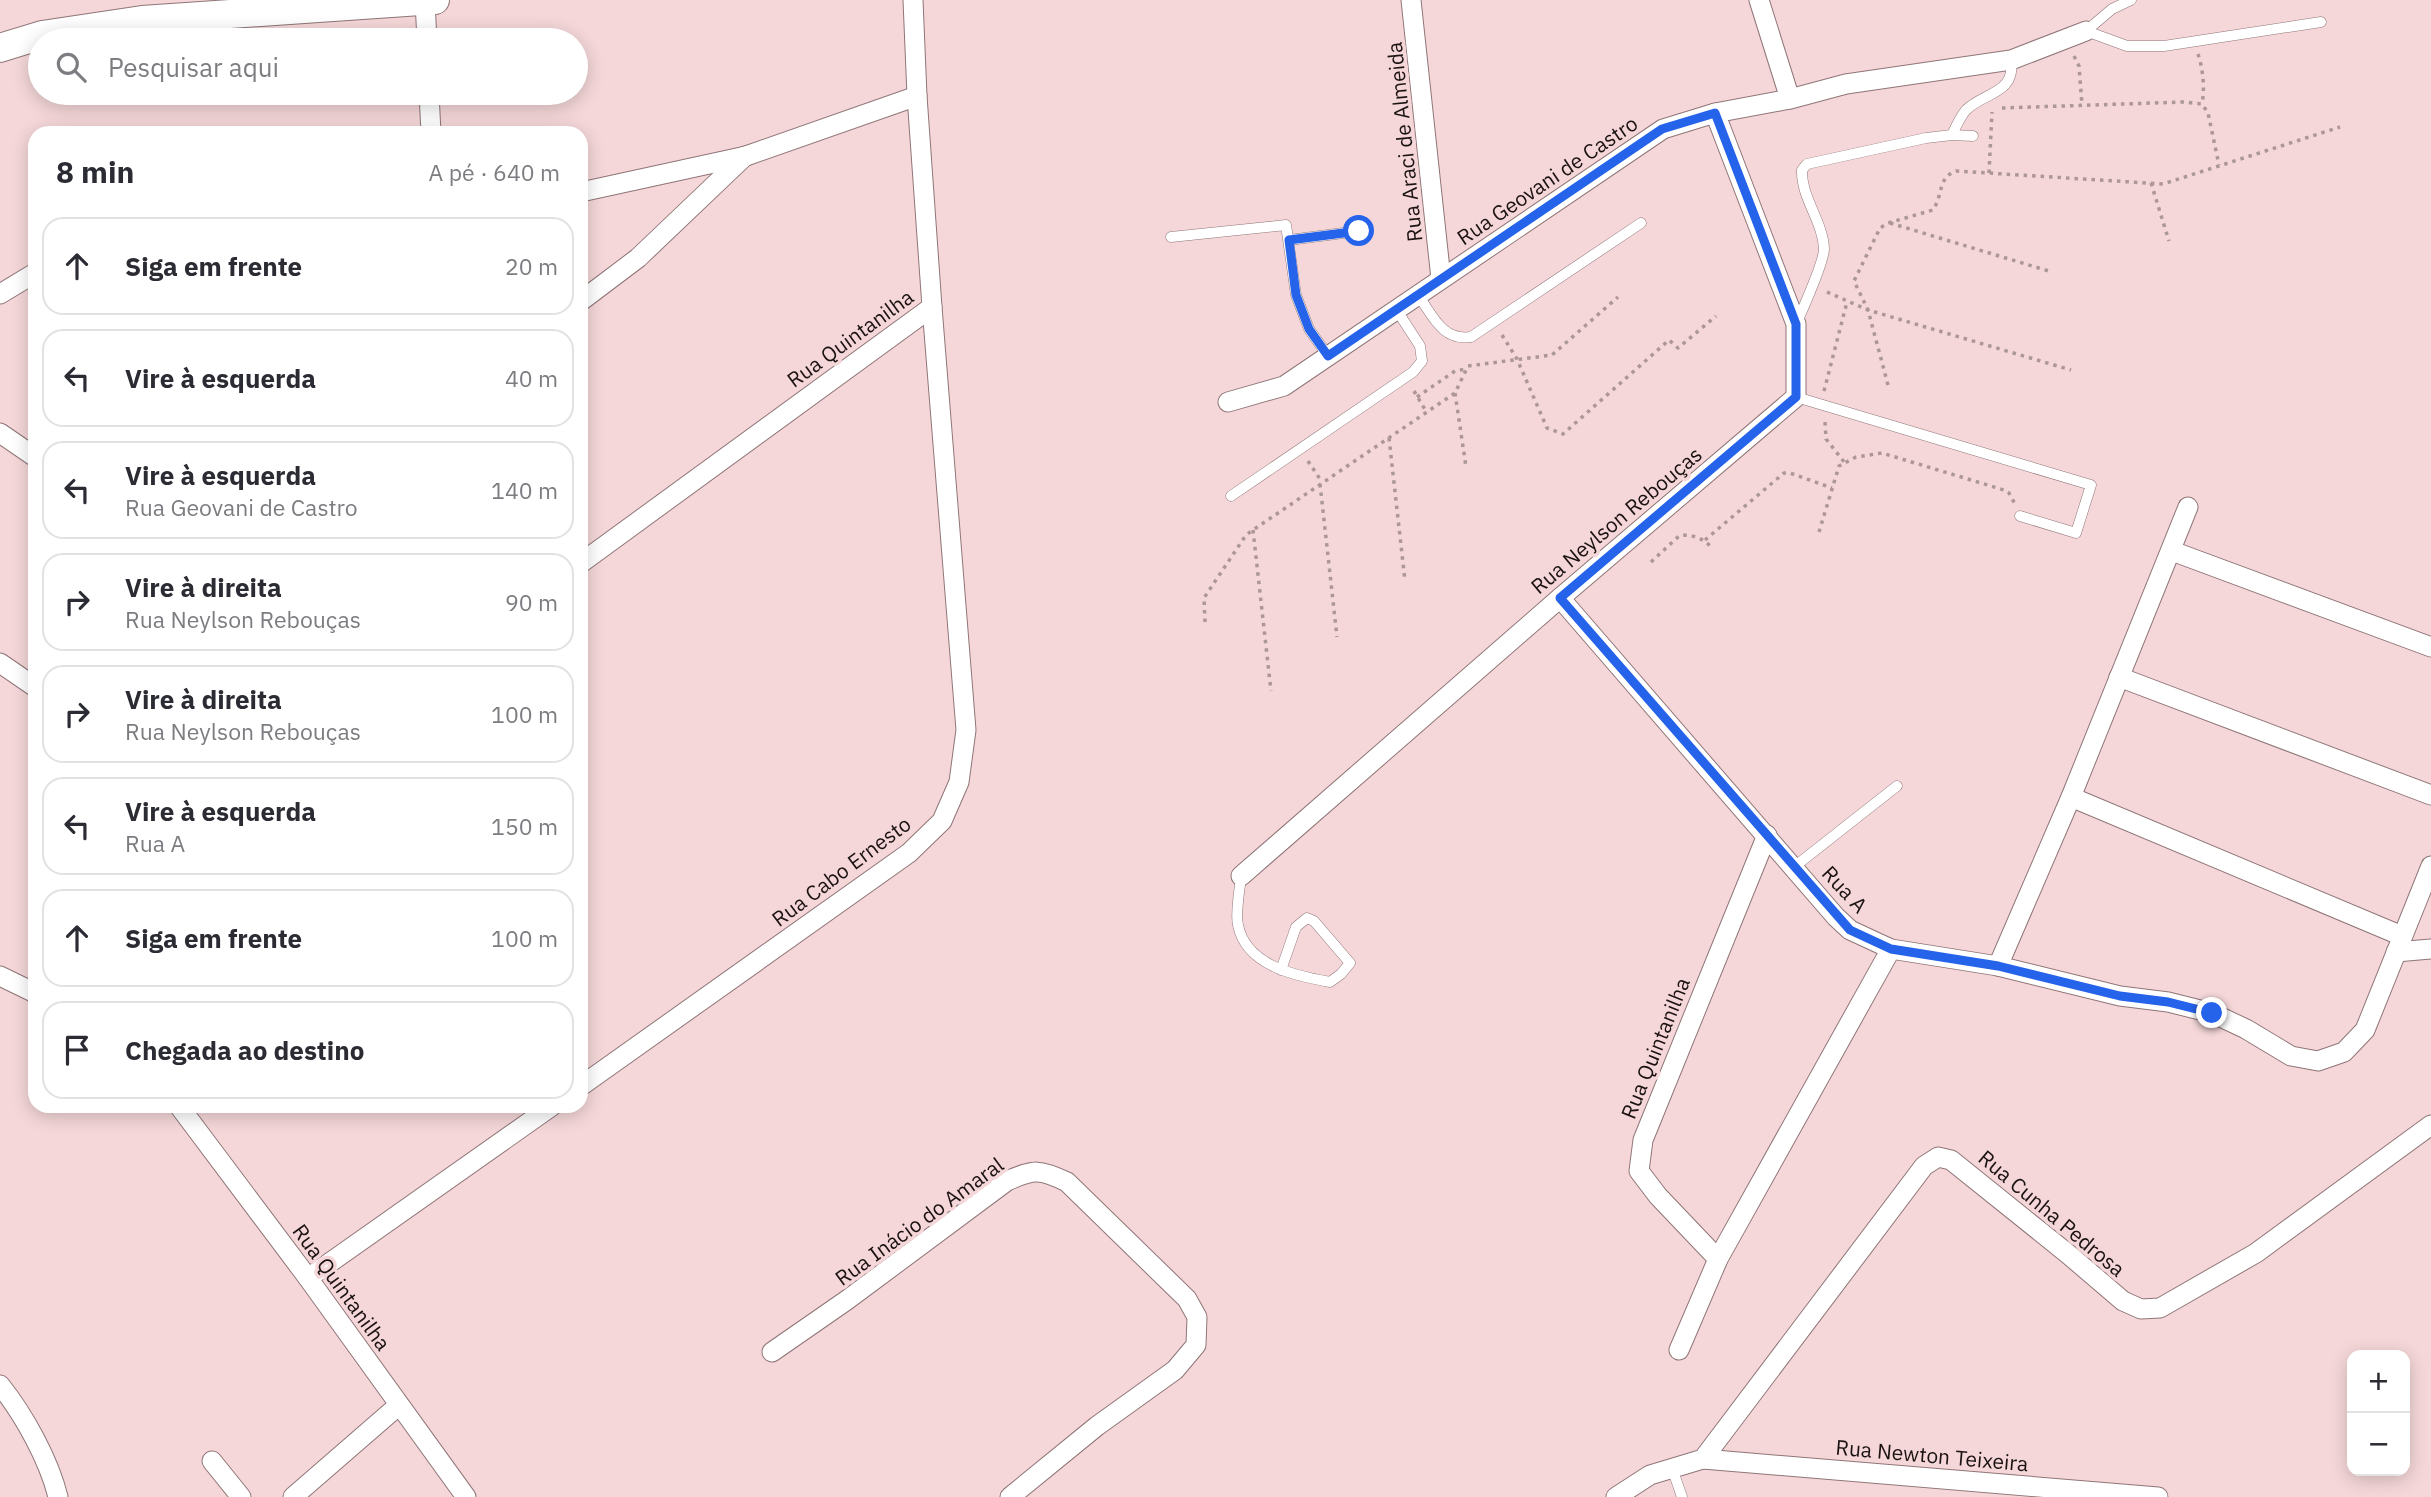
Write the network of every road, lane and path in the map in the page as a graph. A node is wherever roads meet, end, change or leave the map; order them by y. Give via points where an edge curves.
1 (913, 0) edge
2 (1411, 0) edge
3 (1759, 0) edge
4 (2131, 0) edge
5 (430, 1) edge
6 (2321, 22) dead end
7 (89, 28) edge
8 (428, 28) edge
9 (2086, 31) junction
10 (2067, 38) junction
11 (28, 39) edge
12 (2195, 42) junction
13 (0, 48) edge
14 (2011, 60) junction
15 (917, 96) junction
16 (1790, 99) junction
17 (2202, 104) junction
18 (430, 105) edge
19 (2082, 105) junction
20 (1715, 113) junction
21 (431, 126) edge
22 (2340, 127) dead end
23 (1952, 135) junction
24 (1973, 136) dead end
25 (746, 156) junction
26 (2220, 166) junction
27 (1989, 173) junction
28 (2151, 183) junction
29 (588, 190) edge
30 (1641, 223) dead end
31 (1888, 223) junction
32 (1359, 231) dead end
33 (1171, 237) dead end
34 (1289, 240) junction
35 (2169, 241) dead end
36 (2052, 272) dead end
37 (28, 277) edge
38 (1441, 279) junction
39 (1812, 285) junction
40 (0, 294) edge
41 (1418, 295) junction
42 (588, 296) edge
43 (1618, 297) dead end
44 (1847, 302) junction
45 (932, 307) junction
46 (1396, 309) junction
47 (1868, 310) junction
48 (1716, 316) dead end
49 (1796, 324) junction
50 (1494, 334) dead end
51 (1328, 356) junction
52 (1517, 359) junction
53 (1466, 369) junction
54 (2071, 370) dead end
55 (1888, 385) dead end
56 (1413, 391) dead end
57 (1455, 393) junction
58 (1417, 397) junction
59 (1796, 397) junction
60 (1228, 402) dead end
61 (1821, 404) junction
62 (1427, 413) junction
63 (0, 433) edge
64 (1389, 438) junction
65 (1300, 449) junction
66 (28, 452) edge
67 (1845, 463) junction
68 (1466, 467) dead end
69 (1321, 483) junction
70 (1832, 488) junction
71 (1231, 496) dead end
72 (2188, 507) dead end
73 (2020, 516) joint
74 (1253, 530) junction
75 (1819, 532) dead end
76 (1705, 540) junction
77 (1711, 547) dead end
78 (2172, 551) junction
79 (588, 558) edge
80 (1651, 562) dead end
81 (1405, 581) dead end
82 (1560, 598) junction
83 (1205, 622) dead end
84 (1337, 637) dead end
85 (2431, 648) edge
86 (0, 663) edge
87 (2119, 677) junction
88 (28, 682) edge
89 (1270, 691) dead end
90 (1897, 786) dead end
91 (2431, 795) edge
92 (2071, 797) junction
93 (1767, 835) junction
94 (2431, 866) edge
95 (1794, 867) junction
96 (1241, 876) joint
97 (2399, 944) junction
98 (1891, 949) junction
99 (2431, 949) edge
100 (1998, 966) junction
101 (1281, 970) junction
102 (0, 976) edge
103 (28, 990) edge
104 (588, 1081) edge
105 (184, 1113) edge
106 (542, 1113) edge
107 (2431, 1125) edge
108 (1718, 1259) junction
109 (308, 1278) junction
110 (1679, 1350) dead end
111 (772, 1352) dead end
112 (0, 1385) edge
113 (398, 1405) junction
114 (1703, 1459) junction
115 (212, 1461) dead end
116 (1672, 1468) junction
117 (58, 1497) edge
118 (241, 1497) edge
119 (293, 1497) edge
120 (466, 1497) edge
121 (1010, 1497) edge
122 (1616, 1497) edge
123 (1682, 1497) edge
124 (2158, 1497) edge

1 - 15 street, Rua Quintanilha
2 - 38 street, Rua Araci de Almeida
3 - 16 street
4 - 9 lane
5 - 7 main road via 142,20
5 - 8 street
6 - 12 lane
9 - 10 street, Rua Geovani de Castro
9 - 12 lane via 2127,46
10 - 14 street, Rua Geovani de Castro
10 - 19 path via 2078,65
11 - 13 main road
12 - 17 path via 2203,68
14 - 16 street, Rua Geovani de Castro via 1846,84
14 - 23 lane via 2013,71 2008,81 1967,109
15 - 25 street
15 - 45 street, Rua Quintanilha
16 - 20 street, Rua Geovani de Castro
17 - 19 path
17 - 26 path
18 - 21 street
19 - 27 path via 1994,110
20 - 38 street, Rua Geovani de Castro via 1662,129
20 - 49 street
22 - 26 path
23 - 24 lane
23 - 39 lane via 1807,164 1802,181 1824,251
25 - 29 street
25 - 42 street via 638,258
26 - 28 path via 2163,184
27 - 28 path
27 - 31 path via 1948,174 1933,210
28 - 35 path
30 - 41 lane via 1471,337 1458,339 1443,330
31 - 36 path
31 - 47 path via 1880,228 1854,281
32 - 34 lane
33 - 34 lane via 1286,225
34 - 51 lane via 1296,295 1309,329
37 - 40 street
38 - 41 street, Rua Geovani de Castro
39 - 44 path
39 - 49 lane
41 - 46 street, Rua Geovani de Castro
43 - 52 path via 1552,355
44 - 47 path
44 - 61 path
45 - 79 street, Rua Quintanilha
45 - 104 street, Rua Cabo Ernesto via 966,730 959,782 951,802 942,821 909,853
46 - 51 street, Rua Geovani de Castro
46 - 65 lane via 1420,346 1422,361 1413,372
47 - 54 path
47 - 55 path
48 - 52 path via 1678,348 1669,340 1563,434 1547,428
49 - 59 street
50 - 52 path via 1502,335
51 - 60 street, Rua Geovani de Castro via 1284,386
52 - 53 path
53 - 57 path
53 - 58 path via 1455,371
56 - 58 path
57 - 62 path
57 - 68 path
58 - 62 path
59 - 61 lane
59 - 82 street, Rua Neylson Rebouças
61 - 67 path via 1826,439
61 - 73 lane via 2091,485 2076,533
62 - 64 path
63 - 66 street
64 - 69 path
64 - 81 path
65 - 69 path
65 - 71 lane
67 - 70 path via 1839,466
67 - 73 path via 1882,453 1906,460 2004,490
69 - 74 path
69 - 84 path
70 - 75 path
70 - 76 path via 1784,473
72 - 78 street
74 - 83 path via 1204,598
74 - 89 path
76 - 77 path
76 - 80 path via 1679,536
78 - 85 street
78 - 87 street
82 - 93 street, Rua A
82 - 96 street, Rua Neylson Rebouças
86 - 88 street
87 - 91 street
87 - 92 street
90 - 95 lane
92 - 97 street
92 - 100 street
93 - 95 street, Rua A
93 - 108 street, Rua Quintanilha via 1643,1140 1639,1171
94 - 97 street, Rua A
95 - 98 street, Rua A via 1850,930
96 - 101 lane via 1238,925 1251,951
97 - 99 street
97 - 100 street, Rua A via 2365,1030 2344,1052 2318,1061 2291,1056 2212,1013
98 - 100 street, Rua A
98 - 108 street
101 - 101 lane via 1330,982 1350,963 1314,920 1307,918 1296,927
102 - 103 street
105 - 109 street, Rua Quintanilha
106 - 109 street
107 - 114 street, Rua Cunha Pedrosa via 2256,1253 2160,1308 2141,1309 2123,1301 1951,1160 1938,1157 1924,1166
108 - 110 street
109 - 113 street, Rua Quintanilha
111 - 121 street, Rua Inácio do Amaral via 1007,1181 1028,1172 1048,1173 1067,1182 1187,1299 1197,1317 1196,1345 1175,1370
112 - 117 street via 53,1476
113 - 119 street
113 - 120 street, Rua Quintanilha
114 - 116 street
114 - 124 street, Rua Newton Teixeira
115 - 118 street
116 - 122 street via 1650,1475
116 - 123 lane

